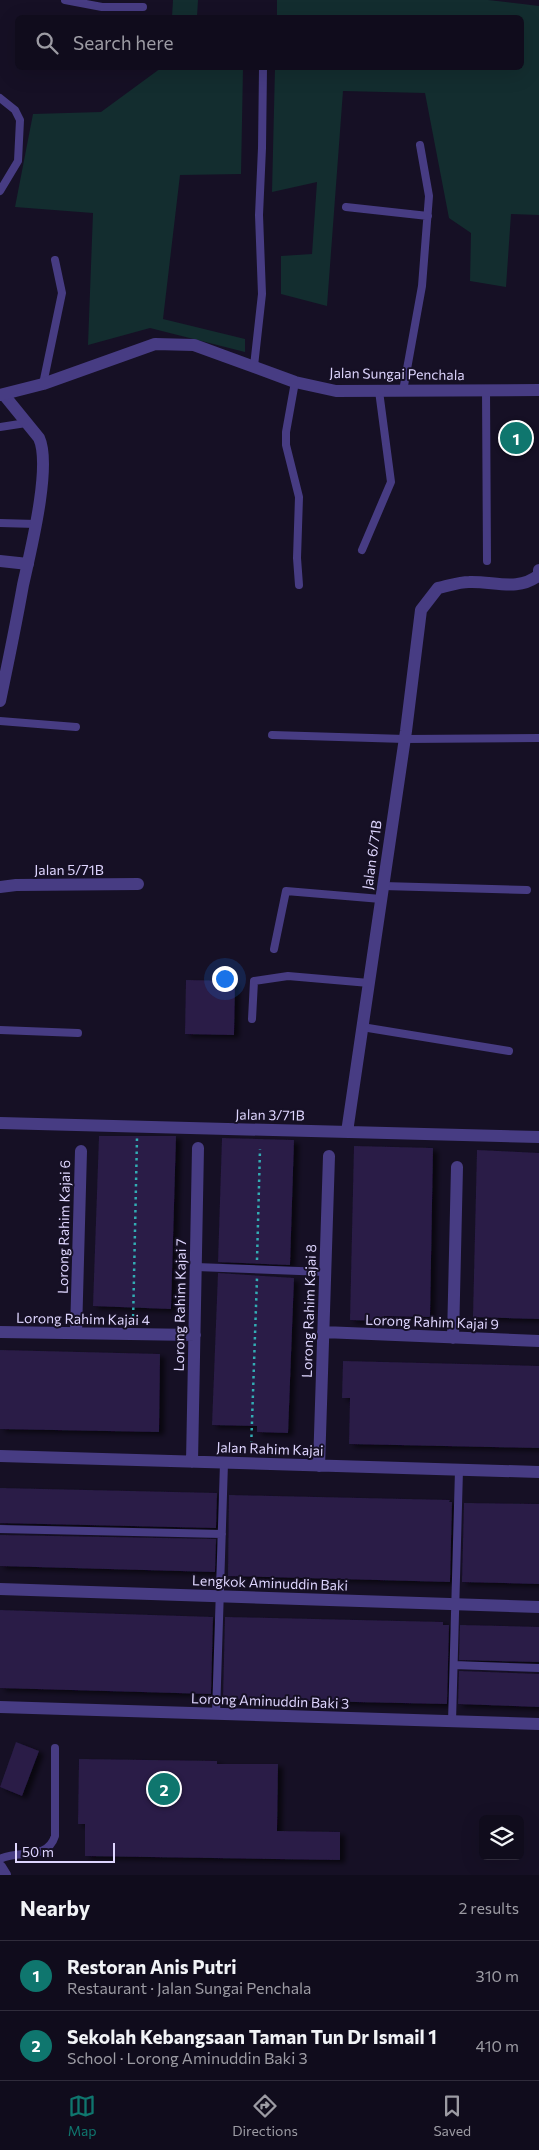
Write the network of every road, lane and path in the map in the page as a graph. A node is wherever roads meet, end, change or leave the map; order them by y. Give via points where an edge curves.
1 (66, 0) edge
2 (143, 7) dead end
3 (263, 70) edge
4 (0, 98) edge
5 (420, 145) dead end
6 (0, 191) edge
7 (346, 207) dead end
8 (428, 216) junction
9 (55, 260) dead end
10 (254, 366) junction
11 (295, 382) junction
12 (43, 384) junction
13 (486, 390) junction
14 (539, 390) edge
15 (379, 391) junction
16 (403, 391) junction
17 (2, 395) edge
18 (26, 423) junction
19 (0, 426) edge
20 (0, 523) edge
21 (36, 524) junction
22 (362, 550) dead end
23 (487, 561) dead end
24 (0, 562) edge
25 (28, 564) junction
26 (539, 570) edge
27 (299, 585) dead end
28 (0, 702) edge
29 (0, 721) edge
30 (76, 728) dead end
31 (272, 735) dead end
32 (539, 738) edge
33 (405, 739) junction
34 (138, 884) dead end
35 (0, 887) edge
36 (527, 890) dead end
37 (382, 892) junction
38 (274, 949) dead end
39 (369, 983) junction
40 (252, 1019) dead end
41 (362, 1028) junction
42 (0, 1030) edge
43 (78, 1033) dead end
44 (509, 1051) dead end
45 (0, 1123) edge
46 (138, 1127) junction
47 (347, 1132) junction
48 (539, 1137) edge
49 (198, 1148) dead end
50 (260, 1150) dead end
51 (81, 1151) dead end
52 (329, 1156) dead end
53 (457, 1168) dead end
54 (196, 1267) junction
55 (257, 1269) junction
56 (325, 1272) junction
57 (0, 1332) edge
58 (323, 1332) junction
59 (76, 1334) junction
60 (132, 1334) junction
61 (195, 1336) junction
62 (453, 1338) junction
63 (539, 1341) edge
64 (0, 1456) edge
65 (192, 1462) junction
66 (224, 1463) junction
67 (251, 1463) junction
68 (319, 1466) junction
69 (459, 1470) junction
70 (539, 1472) edge
71 (0, 1529) edge
72 (222, 1534) junction
73 (0, 1589) edge
74 (220, 1596) junction
75 (455, 1604) junction
76 (539, 1607) edge
77 (454, 1665) junction
78 (539, 1668) edge
79 (0, 1707) edge
80 (216, 1714) junction
81 (452, 1722) junction
82 (539, 1724) edge
83 (54, 1748) dead end
84 (0, 1860) edge
85 (0, 1867) edge
86 (5, 1875) edge

1 - 2 lane via 102,6
3 - 10 lane via 259,215 262,294
4 - 6 lane via 15,110 20,120 18,161
5 - 8 lane via 429,196
7 - 8 lane
8 - 16 lane via 422,286
9 - 12 lane via 62,293
10 - 11 street, Jalan Sungai Penchala
10 - 12 street, Jalan Sungai Penchala via 194,345 155,344
11 - 15 street, Jalan Sungai Penchala via 336,391
11 - 27 lane via 286,445 299,497
12 - 17 street, Jalan Sungai Penchala
13 - 14 street, Jalan Sungai Penchala
13 - 16 street, Jalan Sungai Penchala
13 - 23 lane
15 - 16 street, Jalan Sungai Penchala
15 - 22 lane via 391,482
17 - 18 street
18 - 19 lane
18 - 21 street via 42,445 42,490
20 - 21 lane
21 - 25 street
24 - 25 street
25 - 28 street
26 - 33 street, Jalan 6/71B via 539,575 530,582 514,586 469,582 438,588 420,610
29 - 30 lane
31 - 33 lane
32 - 33 lane
33 - 37 street, Jalan 6/71B
34 - 35 street, Jalan 5/71B
36 - 37 lane
37 - 38 lane via 286,891
37 - 39 street, Jalan 6/71B
39 - 40 lane via 288,976 254,982
39 - 41 street, Jalan 6/71B
41 - 44 lane
41 - 47 street, Jalan 6/71B
42 - 43 lane
45 - 46 street, Jalan 3/71B
46 - 47 street, Jalan 3/71B
46 - 60 path
47 - 48 street, Jalan 3/71B
49 - 54 street, Lorong Rahim Kajai 7
50 - 55 path
51 - 59 street, Lorong Rahim Kajai 6
52 - 56 street, Lorong Rahim Kajai 8
53 - 62 street
54 - 55 lane
54 - 61 street, Lorong Rahim Kajai 7
55 - 56 lane
55 - 67 path
56 - 58 street, Lorong Rahim Kajai 8
57 - 59 street, Lorong Rahim Kajai 4
58 - 62 street, Lorong Rahim Kajai 9
58 - 68 street, Lorong Rahim Kajai 8
59 - 60 street, Lorong Rahim Kajai 4
60 - 61 street, Lorong Rahim Kajai 4
61 - 65 street, Lorong Rahim Kajai 7
62 - 63 street, Lorong Rahim Kajai 9
64 - 65 street, Jalan Rahim Kajai
65 - 66 street, Jalan Rahim Kajai
66 - 67 street, Jalan Rahim Kajai
66 - 72 lane
67 - 68 street, Jalan Rahim Kajai
68 - 69 street, Jalan Rahim Kajai
69 - 70 street, Jalan Rahim Kajai
69 - 75 lane
71 - 72 lane
72 - 74 lane
73 - 74 street, Lengkok Aminuddin Baki
74 - 75 street, Lengkok Aminuddin Baki
74 - 80 lane
75 - 76 street, Lengkok Aminuddin Baki
75 - 77 lane
77 - 78 lane
77 - 81 lane
79 - 80 street, Lorong Aminuddin Baki 3
80 - 81 street, Lorong Aminuddin Baki 3
81 - 82 street, Lorong Aminuddin Baki 3
83 - 84 lane via 53,1844 46,1850
85 - 86 street

